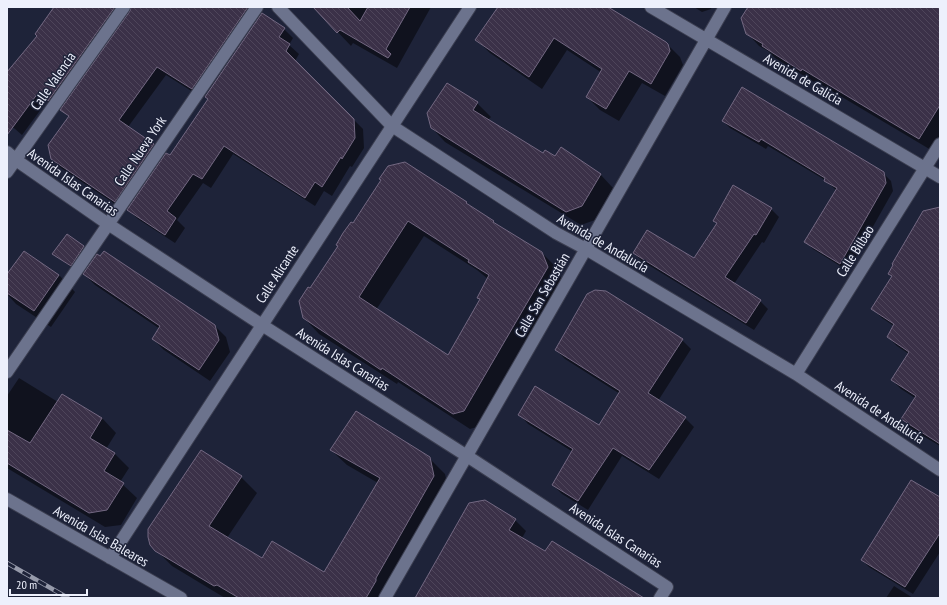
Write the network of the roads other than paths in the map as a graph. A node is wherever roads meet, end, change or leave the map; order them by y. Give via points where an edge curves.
1 (124, 7) edge
2 (257, 7) edge
3 (278, 7) edge
4 (470, 7) edge
5 (651, 7) edge
6 (725, 7) edge
7 (706, 40) junction
8 (392, 126) junction
9 (940, 144) edge
10 (11, 156) edge
11 (925, 168) junction
12 (7, 172) edge
13 (940, 177) edge
14 (108, 224) junction
15 (586, 249) junction
16 (262, 325) junction
17 (7, 372) edge
18 (796, 374) junction
19 (467, 456) junction
20 (940, 470) edge
21 (7, 499) edge
22 (110, 558) junction
23 (181, 598) edge
24 (385, 598) edge
25 (660, 598) edge

1 - 10 street, Calle Valencia
2 - 14 street, Calle Nueva York
3 - 8 street, Avenida de Andalucía
4 - 8 street, Calle Alicante
5 - 7 street, Avenida de Galicia
6 - 7 street, Calle San Sebastián
7 - 11 street, Avenida de Galicia
7 - 15 street, Calle San Sebastián
8 - 15 street, Avenida de Andalucía via 556,233
8 - 16 street, Calle Alicante
9 - 11 street, Calle Bilbao
10 - 12 street, Calle Valencia
10 - 14 street, Avenida Islas Canarias
11 - 13 street, Avenida de Galicia
11 - 18 street, Calle Bilbao
14 - 16 street, Avenida Islas Canarias
14 - 17 street, Calle Nueva York
15 - 18 street, Avenida de Andalucía
15 - 19 street, Calle San Sebastián
16 - 19 street, Avenida Islas Canarias
16 - 22 street, Calle Alicante
18 - 20 street, Avenida de Andalucía
19 - 24 street, Calle San Sebastián
19 - 25 street, Avenida Islas Canarias via 667,587
21 - 22 street, Avenida Islas Baleares
22 - 23 street, Avenida Islas Baleares

